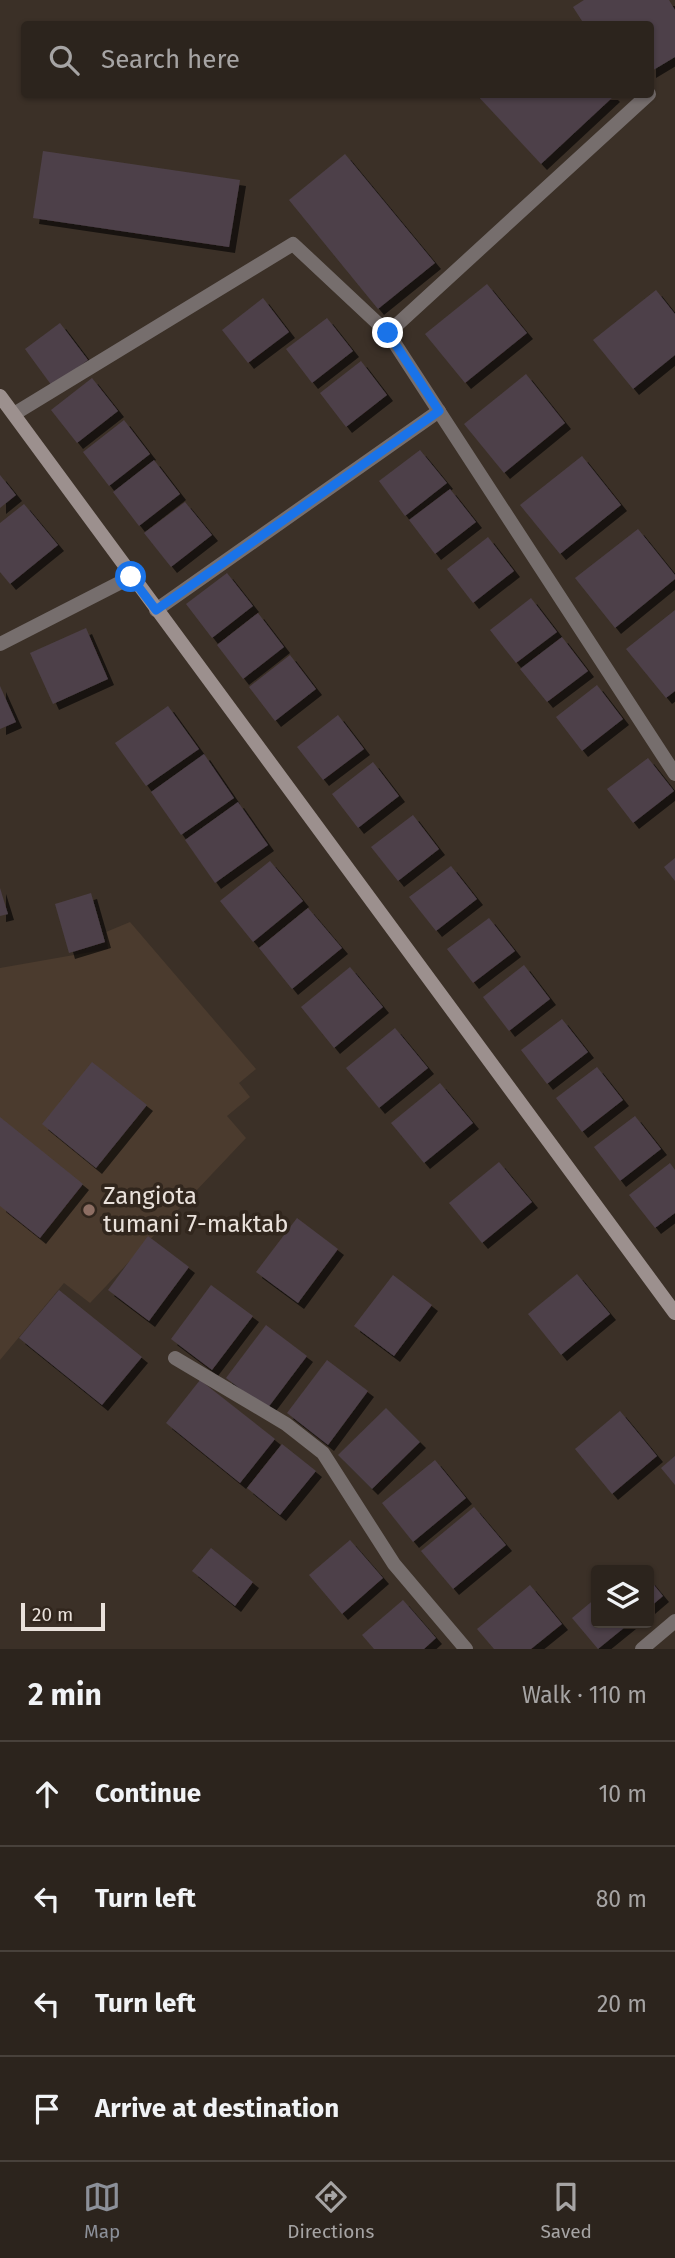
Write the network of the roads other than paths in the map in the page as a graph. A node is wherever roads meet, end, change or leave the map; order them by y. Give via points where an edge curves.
1 (645, 98) edge
2 (388, 333) junction
3 (0, 396) edge
4 (439, 411) junction
5 (14, 414) junction
6 (131, 577) junction
7 (156, 610) junction
8 (0, 644) edge
9 (675, 774) edge
10 (675, 1313) edge
11 (175, 1358) dead end
12 (675, 1621) edge
13 (466, 1649) edge
14 (642, 1649) edge

1 - 2 street
2 - 4 street
2 - 5 street via 293,244
3 - 5 main road
4 - 7 street
4 - 9 street
5 - 6 main road
6 - 7 main road
6 - 8 street
7 - 10 main road
11 - 13 street via 286,1424 323,1453 394,1564
12 - 14 street

